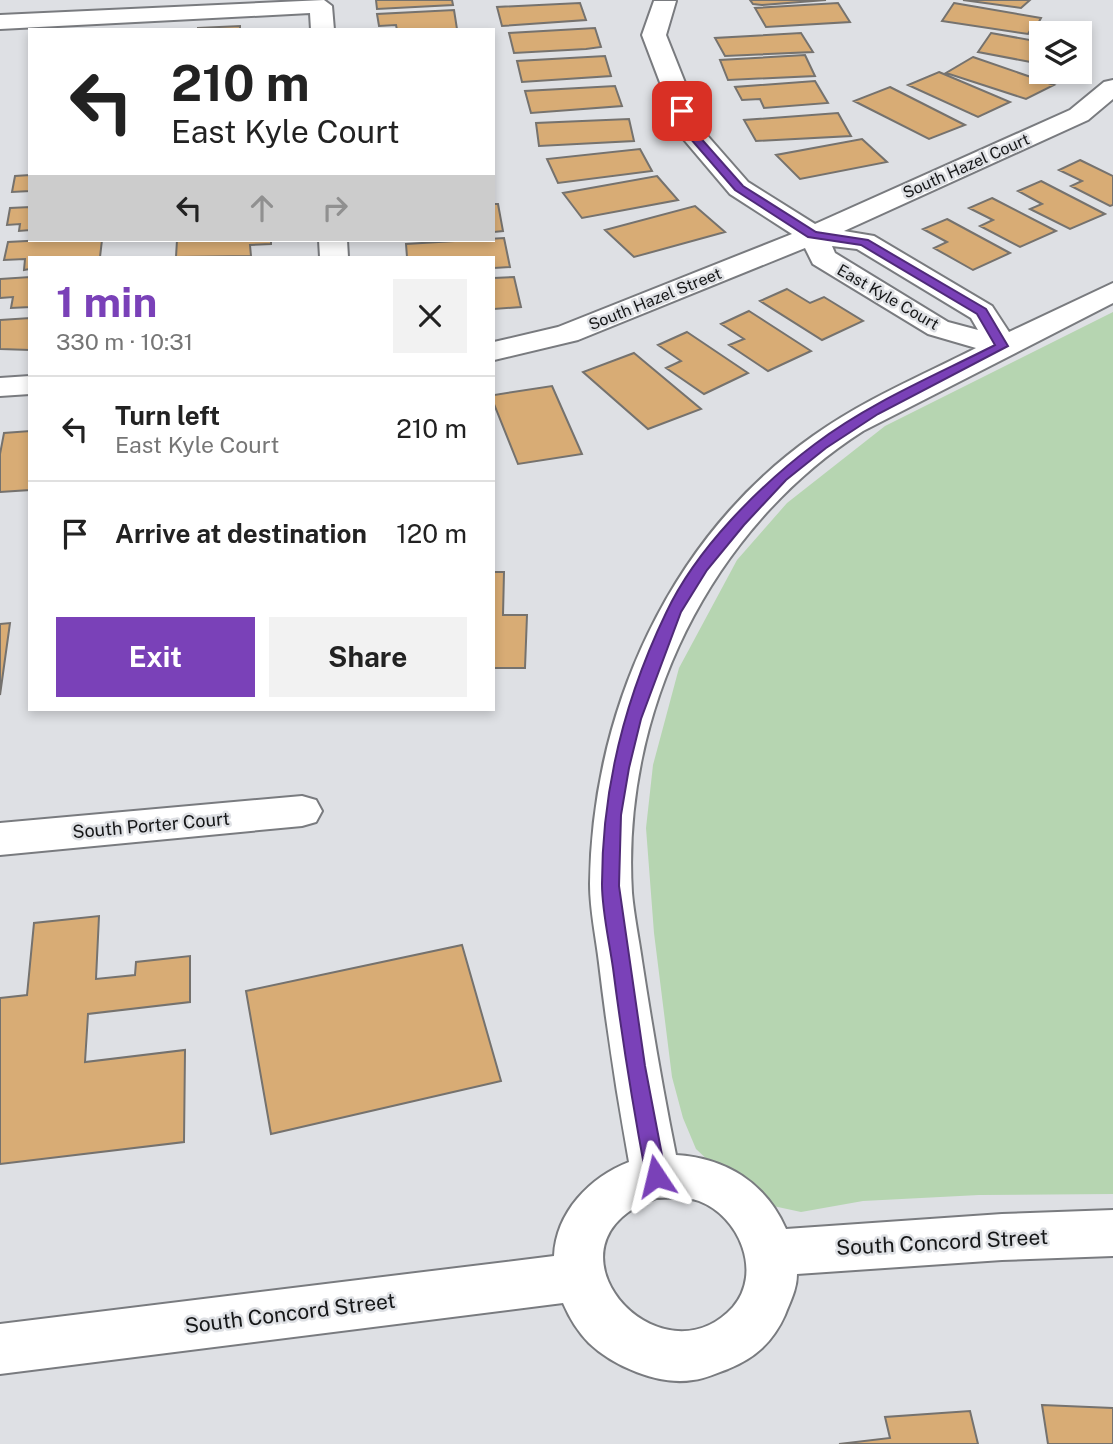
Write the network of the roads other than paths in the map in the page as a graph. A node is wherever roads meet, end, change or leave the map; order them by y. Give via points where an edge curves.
1 (665, 1) edge
2 (0, 22) edge
3 (323, 28) edge
4 (1113, 87) edge
5 (813, 235) junction
6 (1113, 292) edge
7 (1002, 346) junction
8 (495, 351) edge
9 (28, 385) edge
10 (0, 387) edge
11 (302, 811) dead end
12 (0, 839) edge
13 (656, 1176) junction
14 (1113, 1233) edge
15 (771, 1253) junction
16 (580, 1277) junction
17 (0, 1349) edge

1 - 5 street, East Kyle Court via 654,35 693,135 739,188
2 - 3 street via 321,6
4 - 5 street, South Hazel Court via 1079,115
5 - 7 street, East Kyle Court via 822,258 938,328
5 - 8 street, South Hazel Street via 567,334
6 - 7 street
7 - 13 street via 873,411 781,477 702,567 674,612 633,719 621,768 613,815 611,874 635,1066
9 - 10 street
11 - 12 street, South Porter Court
13 - 15 street via 682,1176 713,1184 740,1201 759,1224
13 - 16 street via 625,1186 603,1202 579,1249
14 - 15 street, South Concord Street
15 - 16 street via 772,1284 761,1314 740,1337 710,1352 677,1357 642,1350 612,1332 590,1307
16 - 17 street, South Concord Street

